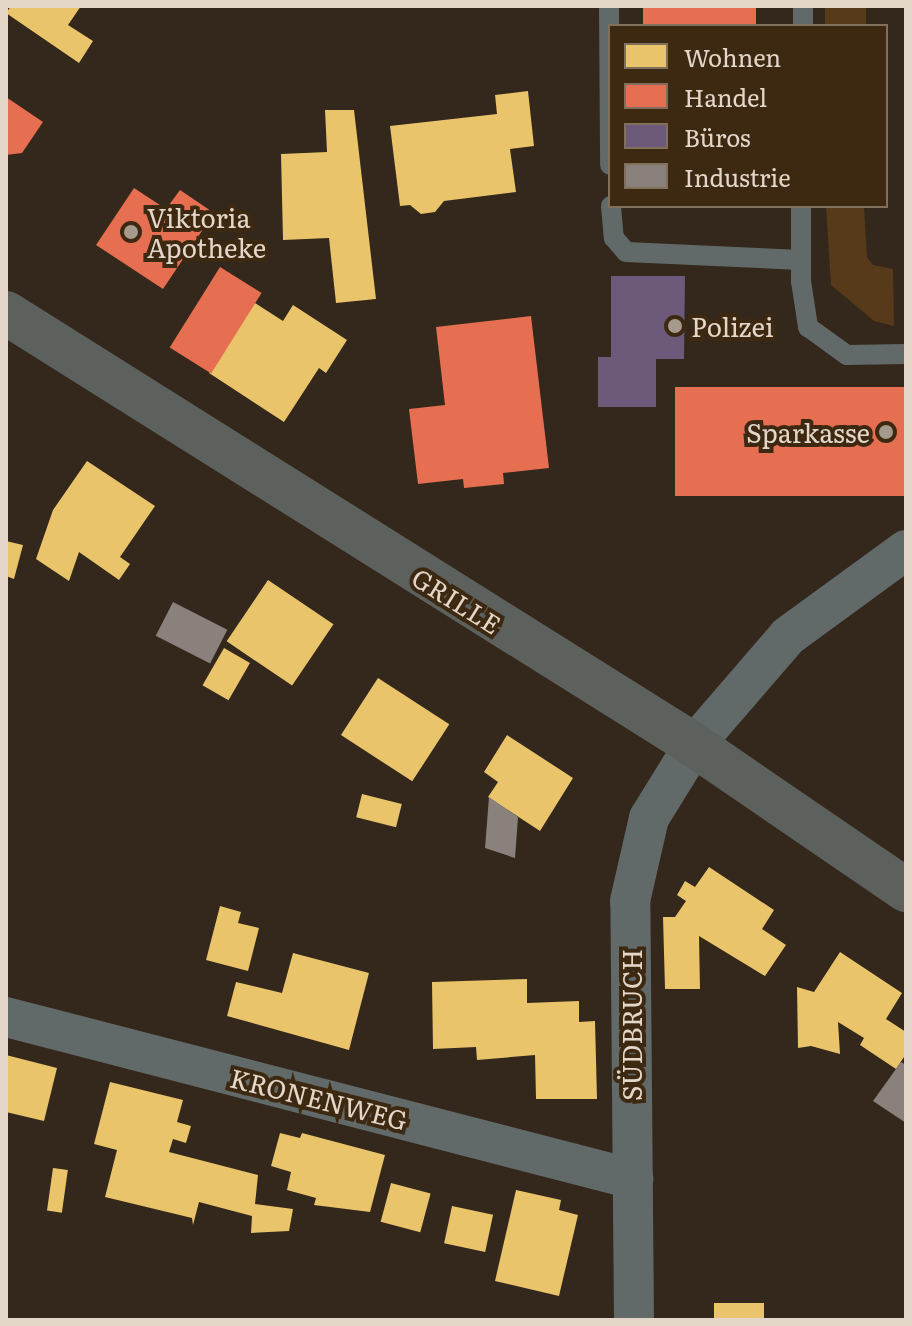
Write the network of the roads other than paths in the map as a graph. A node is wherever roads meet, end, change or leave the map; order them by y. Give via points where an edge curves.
1 (611, 208) edge
2 (801, 208) edge
3 (801, 260) junction
4 (6, 313) edge
5 (906, 354) edge
6 (906, 550) edge
7 (694, 745) junction
8 (906, 890) edge
9 (6, 1017) edge
10 (633, 1179) junction
11 (634, 1320) edge

1 - 3 lane via 614,238 626,252
2 - 3 lane
3 - 5 lane via 808,327 847,355
4 - 7 main road, GRILLE
6 - 7 street, SÜDBRUCH via 788,636
7 - 8 main road, GRILLE
7 - 10 street, SÜDBRUCH via 649,818 630,901
9 - 10 street, KRONENWEG
10 - 11 street, SÜDBRUCH

